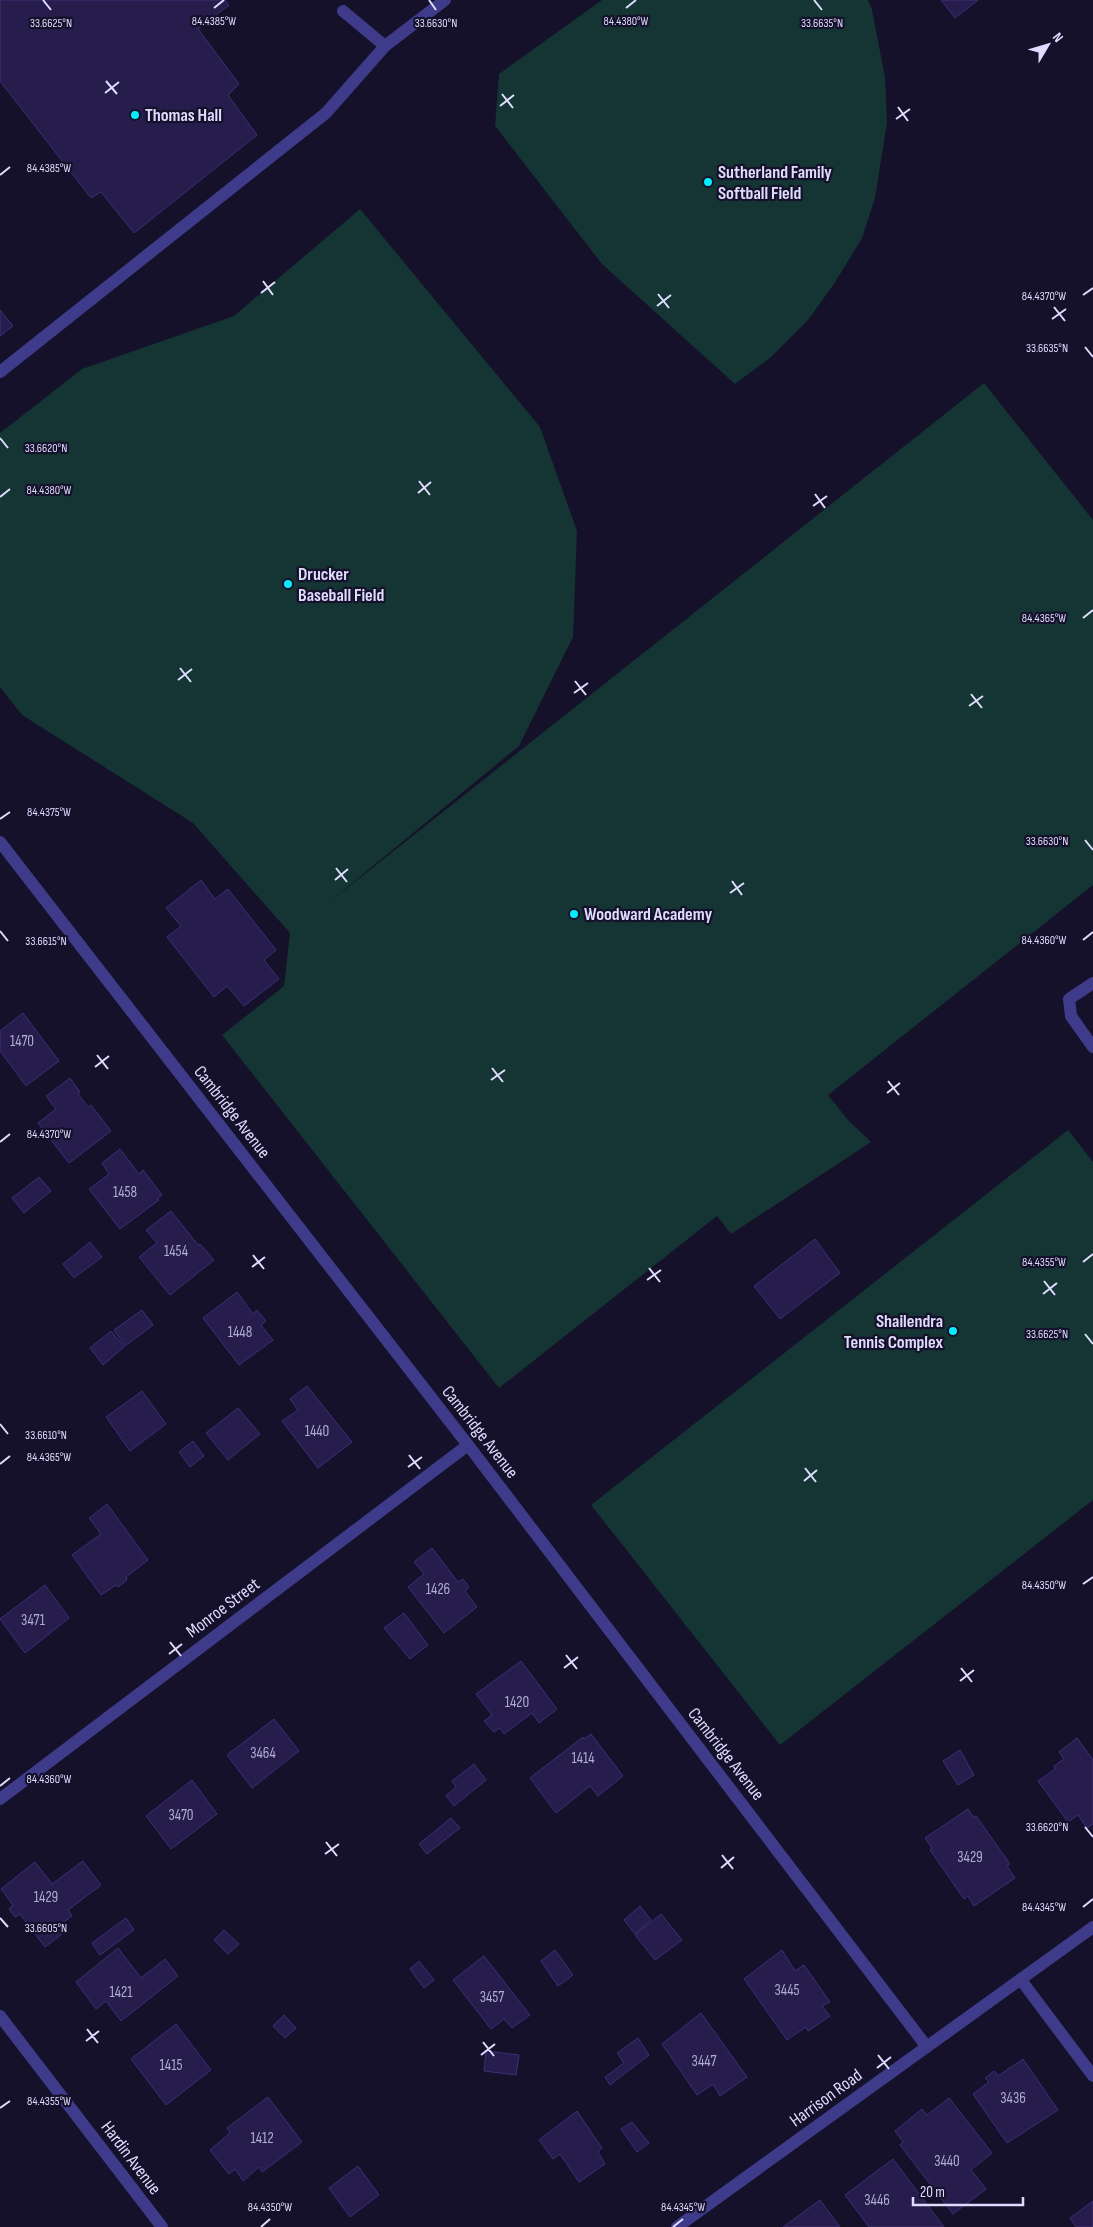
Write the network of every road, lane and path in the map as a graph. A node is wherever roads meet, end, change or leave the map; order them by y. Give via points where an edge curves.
1 (445, 0) edge
2 (343, 11) dead end
3 (385, 46) junction
4 (0, 372) edge
5 (0, 842) edge
6 (1093, 983) edge
7 (1093, 1047) edge
8 (468, 1445) junction
9 (0, 1800) edge
10 (1093, 1927) edge
11 (1021, 1980) junction
12 (0, 2016) edge
13 (927, 2047) junction
14 (1093, 2076) edge
15 (162, 2227) edge
16 (676, 2227) edge

1 - 3 street
2 - 3 street
3 - 4 street via 326,113
5 - 8 street, Cambridge Avenue
6 - 7 street via 1069,999 1071,1016
8 - 9 street, Monroe Street
8 - 13 street, Cambridge Avenue
10 - 11 street, Harrison Road
11 - 13 street, Harrison Road
11 - 14 street
12 - 15 street, Hardin Avenue
13 - 16 street, Harrison Road

